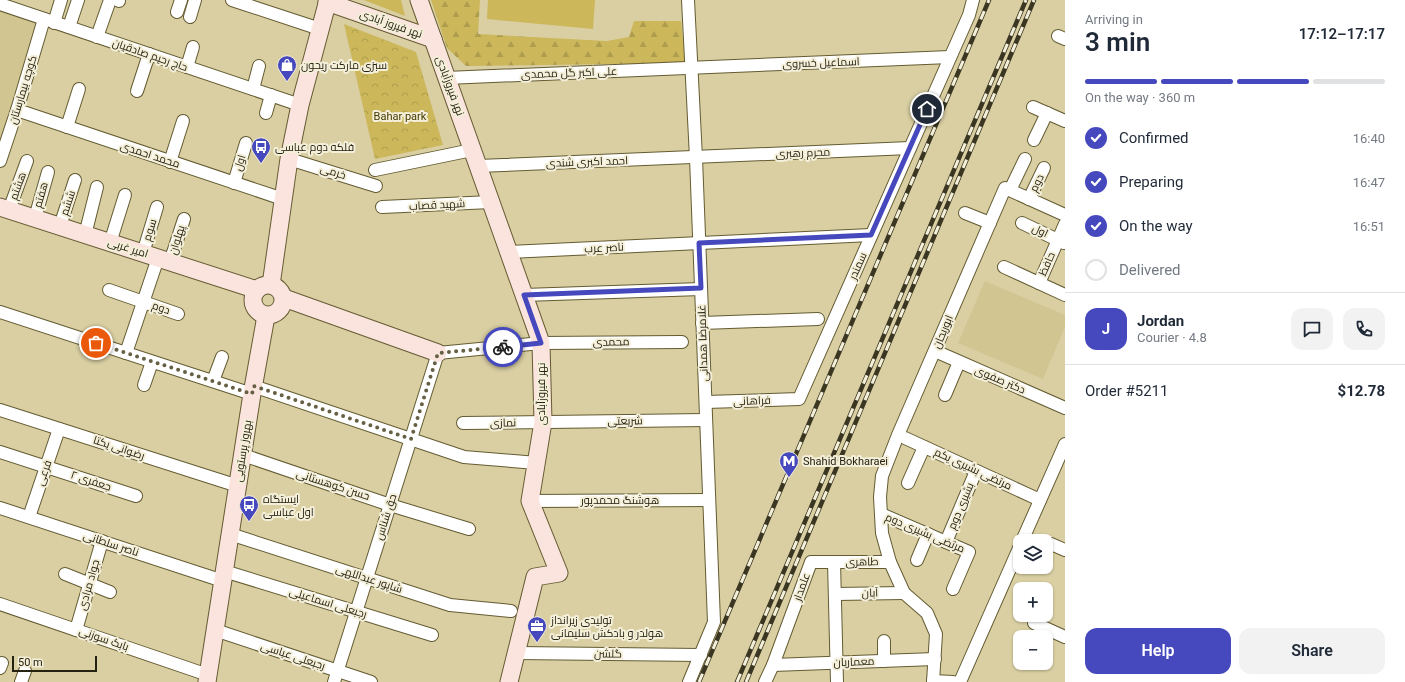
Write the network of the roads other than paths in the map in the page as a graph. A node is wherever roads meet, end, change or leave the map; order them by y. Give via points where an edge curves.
1 (61, 0) edge
2 (78, 0) edge
3 (110, 0) edge
4 (181, 0) edge
5 (195, 0) edge
6 (688, 0) edge
7 (973, 0) edge
8 (238, 1) edge
9 (327, 1) edge
10 (419, 1) edge
11 (0, 4) edge
12 (264, 5) edge
13 (177, 12) dead end
14 (190, 17) dead end
15 (49, 21) junction
16 (69, 28) junction
17 (320, 29) junction
18 (97, 37) junction
19 (433, 39) junction
20 (192, 47) dead end
21 (148, 54) junction
22 (950, 57) junction
23 (258, 66) dead end
24 (187, 67) junction
25 (691, 68) junction
26 (446, 78) junction
27 (80, 89) dead end
28 (253, 89) junction
29 (137, 91) dead end
30 (271, 95) junction
31 (300, 105) junction
32 (1033, 107) dead end
33 (17, 110) junction
34 (266, 113) dead end
35 (1047, 113) junction
36 (183, 121) dead end
37 (1065, 122) edge
38 (67, 127) junction
39 (1034, 140) dead end
40 (246, 143) dead end
41 (910, 148) junction
42 (472, 150) junction
43 (696, 158) junction
44 (289, 159) junction
45 (1025, 159) dead end
46 (0, 161) edge
47 (27, 161) dead end
48 (170, 162) junction
49 (478, 166) junction
50 (1044, 168) dead end
51 (375, 170) dead end
52 (48, 172) dead end
53 (75, 180) dead end
54 (234, 183) junction
55 (376, 186) dead end
56 (97, 187) dead end
57 (1008, 189) junction
58 (125, 195) dead end
59 (283, 199) junction
60 (1029, 199) junction
61 (491, 202) junction
62 (157, 207) dead end
63 (382, 207) dead end
64 (5, 209) edge
65 (965, 213) dead end
66 (1065, 215) edge
67 (35, 218) junction
68 (184, 219) dead end
69 (990, 223) junction
70 (1022, 223) dead end
71 (1065, 224) edge
72 (60, 226) junction
73 (85, 235) junction
74 (871, 235) junction
75 (1062, 241) edge
76 (110, 243) junction
77 (699, 243) junction
78 (509, 252) junction
79 (157, 258) junction
80 (1004, 267) dead end
81 (1039, 283) junction
82 (264, 287) junction
83 (701, 288) junction
84 (109, 290) dead end
85 (524, 295) junction
86 (1065, 295) edge
87 (284, 298) junction
88 (143, 302) junction
89 (0, 312) edge
90 (178, 314) dead end
91 (266, 316) junction
92 (818, 319) dead end
93 (702, 323) junction
94 (682, 342) dead end
95 (541, 343) junction
96 (935, 352) junction
97 (126, 353) junction
98 (438, 353) junction
99 (222, 357) dead end
100 (152, 362) junction
101 (959, 362) junction
102 (213, 381) junction
103 (144, 386) dead end
104 (253, 390) junction
105 (945, 395) dead end
106 (799, 399) joint
107 (706, 402) junction
108 (1065, 408) edge
109 (0, 410) edge
110 (706, 420) junction
111 (543, 422) junction
112 (463, 423) dead end
113 (59, 429) junction
114 (905, 438) dead end
115 (411, 439) junction
116 (1065, 444) edge
117 (924, 447) junction
118 (0, 452) edge
119 (242, 455) junction
120 (1062, 460) edge
121 (537, 463) junction
122 (46, 467) junction
123 (976, 471) junction
124 (908, 483) dead end
125 (238, 486) junction
126 (136, 496) dead end
127 (710, 500) junction
128 (1040, 500) junction
129 (530, 501) junction
130 (390, 504) junction
131 (0, 508) edge
132 (881, 514) junction
133 (29, 517) junction
134 (469, 529) dead end
135 (230, 534) junction
136 (928, 534) junction
137 (1025, 534) edge
138 (102, 541) junction
139 (946, 542) junction
140 (1053, 545) edge
141 (1065, 550) edge
142 (917, 560) dead end
143 (834, 562) junction
144 (890, 562) junction
145 (1013, 562) edge
146 (65, 574) dead end
147 (223, 576) junction
148 (367, 578) junction
149 (89, 584) junction
150 (953, 589) dead end
151 (110, 592) dead end
152 (904, 593) junction
153 (835, 594) junction
154 (0, 604) edge
155 (356, 611) junction
156 (511, 611) dead end
157 (1034, 623) dead end
158 (76, 630) junction
159 (215, 630) junction
160 (432, 635) dead end
161 (1065, 637) edge
162 (884, 641) dead end
163 (516, 653) junction
164 (700, 655) junction
165 (935, 659) junction
166 (884, 661) junction
167 (836, 663) junction
168 (773, 665) junction
169 (336, 676) edge
170 (207, 678) edge
171 (371, 682) edge
172 (509, 682) edge
173 (689, 682) edge
174 (765, 682) edge
175 (837, 682) edge
176 (933, 682) edge
177 (953, 682) edge
178 (960, 682) edge

1 - 15 street
2 - 16 street
3 - 18 street
4 - 13 street
5 - 14 street
6 - 25 street, غلامرضا همدانی
7 - 22 street, سمندر
8 - 12 street
9 - 17 street
9 - 19 street, نهر فیروز آبادی
10 - 19 street, نهر فیروزآبادی
11 - 15 street, حاج رحیم صادقیان
12 - 17 street
15 - 16 street, حاج رحیم صادقیان
15 - 33 street, کوچه بیمارستان
16 - 18 street, حاج رحیم صادقیان
17 - 31 street
18 - 21 street, حاج رحیم صادقیان
19 - 26 street, نهر فیروزآبادی
20 - 24 street
21 - 24 street, حاج رحیم صادقیان
21 - 29 street
22 - 25 street, اسماعیل خسروی
22 - 41 street, سمندر
23 - 28 street
24 - 28 street, حاج رحیم صادقیان
25 - 26 street, علی اکبر گل محمدی
25 - 43 street, غلامرضا همدانی
26 - 42 street, نهر فیروزآبادی
27 - 38 street
28 - 30 street, حاج رحیم صادقیان
30 - 31 street, حاج رحیم صادقیان
30 - 34 street
31 - 44 street
32 - 35 street
33 - 38 street, محمد احمدی
33 - 46 street, کوچه بیمارستان
35 - 37 street
35 - 39 street
36 - 48 street
38 - 48 street, محمد احمدی
40 - 54 street, اول
41 - 43 street, محرم رهبری
41 - 74 street, سمندر
42 - 49 street, نهر فیروزآبادی
42 - 51 street
43 - 49 street, احمد اکبری شندی
43 - 77 street, غلامرضا همدانی
44 - 55 street, خرمی
44 - 59 street
45 - 57 street
47 - 64 street, هشتم
48 - 54 street, محمد احمدی
49 - 61 street, نهر فیروزآبادی
50 - 60 street, دوم
52 - 67 street, هفتم
53 - 72 street, ششم
54 - 59 street, محمد احمدی
56 - 73 street
57 - 60 street
57 - 69 street, ابوریحان
58 - 76 street
59 - 82 street
60 - 66 street
61 - 63 street, شهید قصاب
61 - 78 street, نهر فیروزآبادی
62 - 79 street, سوم
64 - 67 street, امیر غربی
65 - 69 street
67 - 72 street, امیر غربی
68 - 79 street, پهلوان
69 - 96 street, ابوریحان
70 - 75 street, اول
71 - 75 street, حافظ
72 - 73 street, امیر غربی
73 - 76 street, امیر غربی
74 - 77 street, ناصر عرب
74 - 106 street, سمندر
75 - 81 street, حافظ
76 - 79 street, امیر غربی
77 - 78 street, ناصر عرب
77 - 83 street, غلامرضا همدانی
78 - 85 street, نهر فیروزآبادی
79 - 82 street, امیر غربی
79 - 88 street
80 - 81 street
81 - 86 street
82 - 87 street via 277,287
82 - 91 street via 253,297 258,312
83 - 85 street
83 - 93 street, غلامرضا همدانی
84 - 88 street
85 - 95 street, نهر فیروزآبادی
87 - 91 street via 279,312
87 - 98 street
88 - 90 street, دوم
88 - 97 street
89 - 97 street
91 - 104 street, بهروز پرستویی
92 - 93 street
93 - 107 street, غلامرضا همدانی
94 - 95 street, محمدی
95 - 98 street, محمدی
95 - 111 street, نهر فیروزآبادی
96 - 101 street, دکتر صفوی
96 - 132 street, ابوریحان via 882,476
97 - 100 street
98 - 115 street, حق شناس
99 - 102 street
100 - 102 street
100 - 103 street
101 - 105 street
101 - 108 street, دکتر صفوی
102 - 104 street
104 - 115 street
104 - 119 street, بهروز پرستویی
106 - 107 street, فراهانی
107 - 110 street, غلامرضا همدانی
109 - 113 street, رضوانی یکتا
110 - 111 street, شریعتی
110 - 127 street, غلامرضا همدانی
111 - 112 street, نمازی
111 - 121 street, نهر فیروزآبادی
113 - 122 street, فرعی
113 - 125 street, رضوانی یکتا
114 - 117 street, مرتضی بشیری یکم
115 - 121 street via 464,457
115 - 130 street, حق شناس
116 - 120 street
117 - 123 street, مرتضی بشیری یکم
117 - 124 street
118 - 122 street, جعفری ۲
119 - 125 street, بهروز پرستویی
119 - 130 street, حسن کوهستانی
120 - 128 street
121 - 129 street, نهر فیروزآبادی
122 - 126 street, جعفری ۲
122 - 133 street, فرعی
123 - 128 street, مرتضی بشیری یکم
123 - 139 street, بشیری دوم
125 - 135 street, بهروز پرستویی
127 - 129 street, هوشنگ محمدپور
127 - 164 street, غلامرضا همدانی via 714,622
128 - 137 street
129 - 163 street via 559,573 535,577
130 - 134 street, حسن کوهستانی
130 - 148 street, حق شناس
131 - 133 street, ناصر سلطانی
132 - 136 street, مرتضی بشیری دوم
132 - 144 street, ابوریحان via 882,533
133 - 138 street, ناصر سلطانی
135 - 147 street, بهروز پرستویی
135 - 148 street, شاپور عبداللهی
136 - 139 street, مرتضی بشیری دوم
136 - 142 street
138 - 147 street, ناصر سلطانی
138 - 149 street, جواد مرادی
139 - 150 street, مرتضی بشیری دوم via 969,552
140 - 141 street
143 - 144 street, طاهری
143 - 153 street
143 - 168 street, علمدار via 811,562
144 - 152 street, ابوریحان
145 - 178 street
146 - 149 street
147 - 155 street, رجبعلی اسماعیلی
147 - 159 street, بهروز پرستویی
148 - 155 street, حق شناس
148 - 156 street, شاپور عبداللهی via 450,606
149 - 151 street
149 - 158 street, جواد مرادی
152 - 153 street, آبان
152 - 165 street via 927,613 936,634
153 - 167 street
154 - 158 street, بابک سوزنی
155 - 160 street, رجبعلی اسماعیلی
155 - 169 street, حق شناس
157 - 161 street
158 - 170 street, بابک سوزنی
159 - 169 street, رجبعلی عباسی
159 - 170 street, بهروز پرستویی
162 - 166 street
163 - 164 street, گلشن
163 - 172 street
164 - 173 street, غلامرضا همدانی
165 - 166 street, معماریان
165 - 176 street
166 - 167 street, معماریان
167 - 168 street, معماریان
167 - 175 street
168 - 174 street, علمدار
169 - 171 street, رجبعلی عباسی
176 - 177 street

